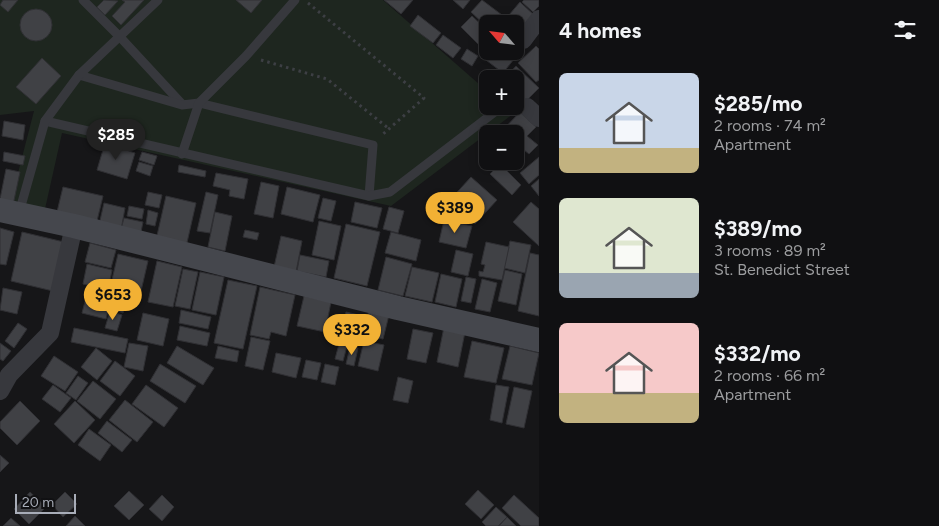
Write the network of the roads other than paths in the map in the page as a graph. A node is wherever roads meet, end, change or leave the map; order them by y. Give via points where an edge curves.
1 (83, 0) edge
2 (158, 0) edge
3 (295, 0) edge
4 (539, 19) edge
5 (120, 37) junction
6 (524, 39) edge
7 (79, 75) junction
8 (199, 103) junction
9 (182, 105) junction
10 (491, 115) edge
11 (46, 121) junction
12 (182, 154) junction
13 (369, 196) junction
14 (9, 212) edge
15 (74, 226) junction
16 (539, 340) edge
17 (0, 391) edge

1 - 5 lane
2 - 5 lane
3 - 8 lane
4 - 6 street
5 - 7 lane
5 - 9 lane
7 - 9 lane
7 - 11 lane
8 - 9 lane
8 - 12 lane
8 - 13 lane via 373,145
10 - 13 lane via 390,192
11 - 12 lane
11 - 14 lane
12 - 13 lane
14 - 15 street
15 - 16 street
15 - 17 street via 50,333 9,375

